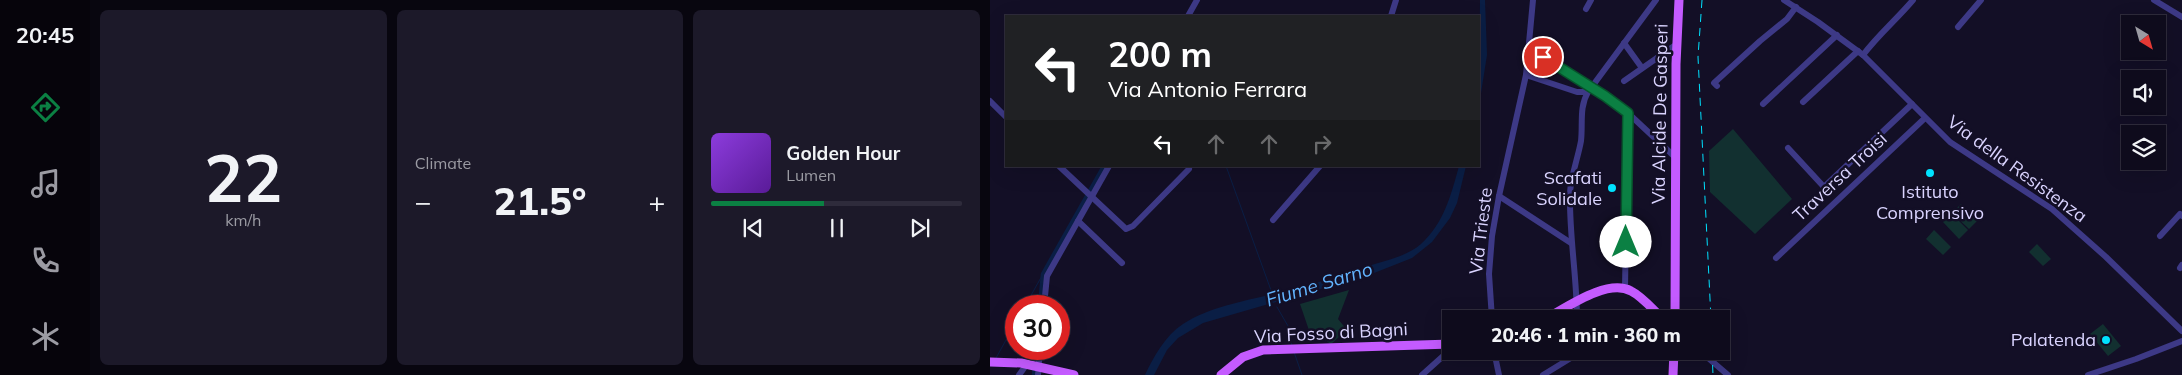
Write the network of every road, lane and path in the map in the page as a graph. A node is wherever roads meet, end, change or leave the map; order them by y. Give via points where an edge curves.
1 (1197, 0) edge
2 (1396, 0) edge
3 (1533, 0) edge
4 (1591, 0) edge
5 (1656, 0) edge
6 (1679, 0) edge
7 (1784, 0) edge
8 (1913, 0) edge
9 (1981, 0) edge
10 (2154, 0) edge
11 (1796, 7) junction
12 (1586, 9) dead end
13 (1189, 15) edge
14 (1391, 15) edge
15 (2182, 17) edge
16 (1958, 27) dead end
17 (1837, 35) junction
18 (1624, 43) junction
19 (1677, 44) junction
20 (1528, 48) junction
21 (1861, 53) junction
22 (1642, 68) junction
23 (1526, 75) junction
24 (1624, 81) dead end
25 (1716, 86) dead end
26 (1590, 90) junction
27 (1577, 92) junction
28 (990, 102) edge
29 (1803, 102) dead end
30 (1583, 103) junction
31 (1763, 104) dead end
32 (1912, 104) junction
33 (1628, 113) junction
34 (1005, 116) edge
35 (1925, 118) junction
36 (1788, 148) dead end
37 (1676, 158) junction
38 (1060, 167) edge
39 (1108, 167) edge
40 (1319, 167) edge
41 (1189, 169) dead end
42 (1089, 194) junction
43 (1499, 196) junction
44 (2182, 216) edge
45 (1273, 220) dead end
46 (1078, 221) junction
47 (2160, 236) dead end
48 (1571, 243) junction
49 (1776, 258) dead end
50 (1122, 263) dead end
51 (1625, 288) junction
52 (1045, 295) edge
53 (1577, 302) junction
54 (1491, 310) edge
55 (1561, 310) edge
56 (1577, 310) edge
57 (1654, 310) edge
58 (1675, 310) edge
59 (2182, 331) edge
60 (2182, 341) edge
61 (1442, 344) edge
62 (1442, 356) edge
63 (1496, 360) edge
64 (1566, 360) edge
65 (1674, 360) edge
66 (1710, 360) edge
67 (993, 362) edge
68 (1035, 367) edge
69 (2108, 372) edge
70 (1019, 375) edge
71 (1074, 375) edge
72 (1221, 375) edge
73 (1422, 375) edge
74 (1499, 375) edge
75 (1543, 375) edge
76 (1673, 375) edge
77 (1728, 375) edge
78 (2088, 375) edge

1 - 13 street
2 - 14 street
3 - 20 street, Via Trieste
4 - 12 street
5 - 18 street
6 - 19 main road, Via Alcide De Gasperi
7 - 11 street, Via della Resistenza
8 - 21 street
9 - 16 street
10 - 15 street
11 - 17 street, Via della Resistenza
11 - 25 street via 1787,19 1714,83
17 - 21 street, Via della Resistenza
17 - 31 street
18 - 22 street
18 - 26 street
19 - 22 street
19 - 37 main road, Via Alcide De Gasperi
20 - 23 street, Via Trieste
20 - 26 street
21 - 29 street
21 - 32 street, Via della Resistenza
22 - 24 street
23 - 27 street
23 - 43 street, Via Trieste
26 - 27 street
26 - 30 street
26 - 33 street
27 - 30 street
28 - 34 street
30 - 48 street via 1581,142 1571,185
32 - 35 street, Via della Resistenza
32 - 36 street via 1824,187
33 - 37 street
33 - 51 street
35 - 49 street, Traversa Troisi
35 - 59 street, Via della Resistenza via 1958,148 2052,209
37 - 58 main road, Via Alcide De Gasperi
38 - 42 street
39 - 42 street
40 - 45 street
41 - 42 street via 1126,229
42 - 46 street
43 - 48 street
43 - 54 street, Via Trieste via 1489,274
44 - 47 street via 2180,214
46 - 50 street
46 - 52 street via 1047,276
48 - 53 street
51 - 53 main road via 1604,289
51 - 57 main road
53 - 55 main road
53 - 56 street
60 - 69 street
61 - 72 main road, Via Fosso di Bagni via 1253,352
62 - 73 street
63 - 74 street
64 - 75 street
65 - 76 main road
66 - 77 street
67 - 68 main road
68 - 70 street
68 - 71 main road
69 - 78 street

